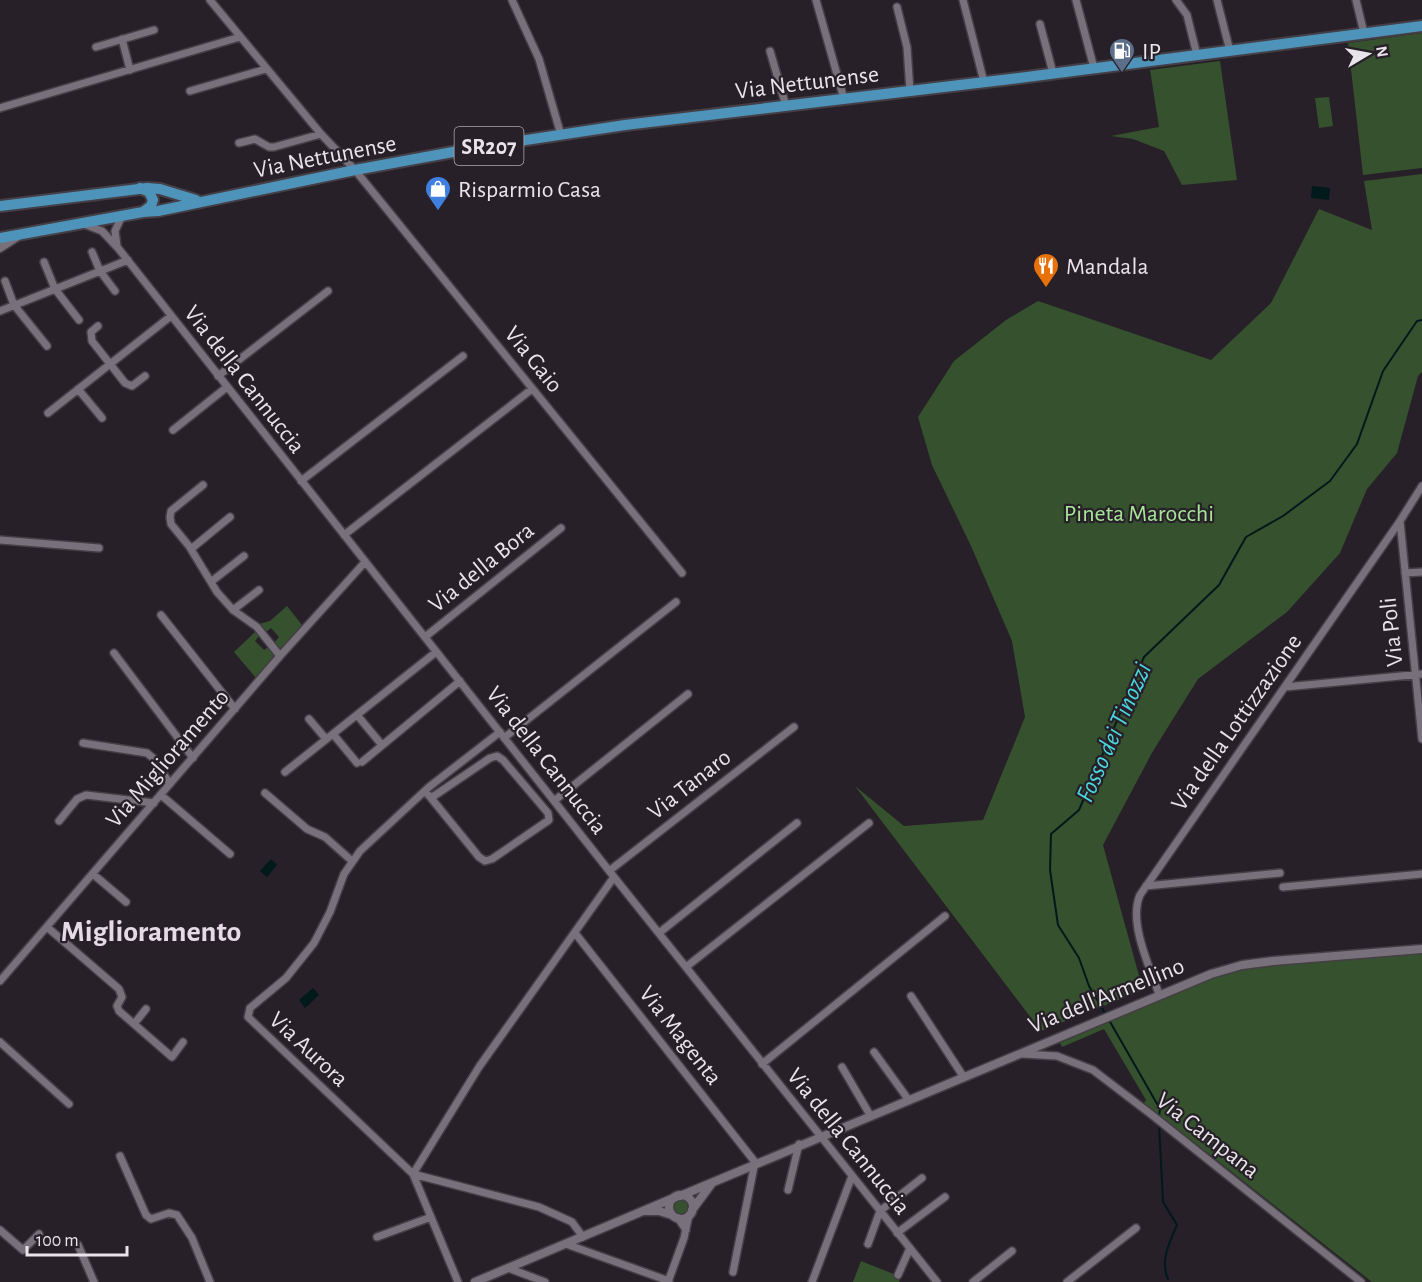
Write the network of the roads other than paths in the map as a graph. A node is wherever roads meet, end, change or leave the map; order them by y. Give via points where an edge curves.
1 (210, 0) edge
2 (512, 0) edge
3 (816, 0) edge
4 (963, 0) edge
5 (1076, 0) edge
6 (1176, 0) edge
7 (1217, 0) edge
8 (1356, 0) edge
9 (897, 7) dead end
10 (1041, 24) dead end
11 (1422, 26) edge
12 (154, 30) dead end
13 (1364, 33) junction
14 (240, 37) junction
15 (122, 39) junction
16 (96, 47) dead end
17 (770, 51) dead end
18 (1230, 51) junction
19 (1197, 55) junction
20 (1094, 68) junction
21 (267, 69) junction
22 (130, 70) junction
23 (1053, 73) junction
24 (984, 82) junction
25 (190, 91) dead end
26 (909, 91) junction
27 (844, 99) junction
28 (786, 106) junction
29 (0, 108) edge
30 (321, 134) junction
31 (561, 135) junction
32 (239, 143) dead end
33 (355, 170) junction
34 (140, 188) junction
35 (199, 201) junction
36 (0, 206) edge
37 (143, 212) junction
38 (122, 216) junction
39 (84, 224) junction
40 (22, 235) junction
41 (0, 238) edge
42 (0, 248) edge
43 (118, 248) junction
44 (92, 252) dead end
45 (128, 261) junction
46 (44, 262) dead end
47 (100, 271) junction
48 (5, 281) dead end
49 (55, 289) junction
50 (115, 291) dead end
51 (328, 291) dead end
52 (14, 305) junction
53 (0, 311) edge
54 (171, 316) junction
55 (79, 320) dead end
56 (99, 326) dead end
57 (47, 346) dead end
58 (463, 356) dead end
59 (110, 364) junction
60 (145, 376) dead end
61 (218, 376) junction
62 (227, 387) junction
63 (532, 388) junction
64 (78, 389) junction
65 (48, 413) dead end
66 (102, 418) dead end
67 (173, 430) dead end
68 (302, 481) junction
69 (203, 485) dead end
70 (1422, 486) edge
71 (230, 517) dead end
72 (1400, 521) junction
73 (561, 528) dead end
74 (344, 535) junction
75 (0, 540) edge
76 (99, 548) dead end
77 (191, 549) junction
78 (244, 556) dead end
79 (365, 562) junction
80 (1422, 572) edge
81 (682, 573) dead end
82 (1405, 573) junction
83 (212, 582) junction
84 (259, 590) dead end
85 (676, 603) dead end
86 (233, 610) junction
87 (161, 615) dead end
88 (425, 637) junction
89 (436, 651) junction
90 (114, 653) dead end
91 (280, 656) junction
92 (1419, 674) edge
93 (460, 681) junction
94 (1285, 687) junction
95 (688, 694) dead end
96 (235, 709) junction
97 (357, 715) junction
98 (309, 719) dead end
99 (794, 727) dead end
100 (333, 734) junction
101 (502, 735) junction
102 (326, 739) junction
103 (1422, 739) edge
104 (83, 743) dead end
105 (382, 745) junction
106 (193, 758) junction
107 (285, 772) dead end
108 (170, 784) junction
109 (425, 791) junction
110 (265, 793) dead end
111 (161, 795) junction
112 (431, 798) junction
113 (554, 801) junction
114 (154, 803) junction
115 (59, 820) dead end
116 (797, 823) dead end
117 (869, 823) dead end
118 (230, 854) dead end
119 (352, 861) junction
120 (1280, 873) dead end
121 (93, 874) junction
122 (611, 874) junction
123 (1422, 874) edge
124 (1146, 886) junction
125 (1283, 887) dead end
126 (126, 902) dead end
127 (945, 916) dead end
128 (47, 927) junction
129 (575, 933) junction
130 (659, 933) junction
131 (1422, 949) edge
132 (686, 967) junction
133 (0, 981) edge
134 (1159, 994) junction
135 (911, 996) dead end
136 (146, 1009) dead end
137 (134, 1024) junction
138 (0, 1042) edge
139 (183, 1042) dead end
140 (874, 1052) dead end
141 (1014, 1054) junction
142 (762, 1064) junction
143 (842, 1067) dead end
144 (963, 1076) junction
145 (908, 1099) junction
146 (69, 1104) dead end
147 (870, 1115) junction
148 (820, 1136) junction
149 (799, 1144) junction
150 (120, 1156) dead end
151 (755, 1162) junction
152 (413, 1174) junction
153 (852, 1176) junction
154 (922, 1178) dead end
155 (712, 1183) junction
156 (788, 1190) dead end
157 (678, 1196) junction
158 (945, 1197) dead end
159 (642, 1211) junction
160 (880, 1211) junction
161 (691, 1212) junction
162 (431, 1217) junction
163 (675, 1217) junction
164 (1136, 1228) dead end
165 (0, 1230) edge
166 (686, 1230) junction
167 (897, 1233) junction
168 (39, 1234) dead end
169 (377, 1237) dead end
170 (583, 1237) junction
171 (566, 1244) junction
172 (868, 1244) dead end
173 (78, 1245) dead end
174 (909, 1248) junction
175 (1012, 1251) dead end
176 (508, 1268) junction
177 (733, 1272) dead end
178 (898, 1275) dead end
179 (94, 1282) edge
180 (210, 1282) edge
181 (458, 1282) edge
182 (475, 1282) edge
183 (545, 1282) edge
184 (668, 1282) edge
185 (812, 1282) edge
186 (937, 1282) edge
187 (973, 1282) edge
188 (1067, 1282) edge
189 (1361, 1282) edge

1 - 14 street, Via Gaio
2 - 31 street via 539,59
3 - 27 street
4 - 24 street
5 - 20 street
6 - 19 street via 1186,15
7 - 18 street
8 - 13 street
9 - 26 street via 907,47
10 - 23 street
11 - 13 main road, Via Nettunense / SR207
12 - 15 street
13 - 18 main road, Via Nettunense / SR207
14 - 21 street, Via Gaio
14 - 22 street
15 - 16 street
15 - 22 street
17 - 28 street
18 - 19 main road, Via Nettunense / SR207
19 - 20 main road, Via Nettunense / SR207
20 - 23 main road, Via Nettunense / SR207
21 - 25 street
21 - 30 street, Via Gaio
22 - 29 street
23 - 24 main road, Via Nettunense / SR207
24 - 26 main road, Via Nettunense / SR207
26 - 27 main road, Via Nettunense / SR207
27 - 28 main road, Via Nettunense / SR207
28 - 31 main road, Via Nettunense / SR207
30 - 32 street via 274,147 255,140
30 - 33 street, Via Gaio
31 - 33 main road, Via Nettunense / SR207
33 - 35 main road, Via Nettunense / SR207
33 - 63 street, Via Gaio
34 - 35 main road, Via Nettunense / SR207 via 159,189
34 - 36 main road, Via Nettunense
34 - 37 main road via 149,192 153,200
35 - 37 main road, Via Nettunense / SR207
37 - 38 main road, Via Nettunense
38 - 39 main road, Via Nettunense
38 - 43 street via 115,231
39 - 40 main road, Via Nettunense
39 - 43 street, Via della Cannuccia via 102,231
40 - 41 main road, Via Nettunense
40 - 42 street
43 - 45 street, Via della Cannuccia
44 - 47 street
45 - 47 street
45 - 54 street, Via della Cannuccia
46 - 49 street
47 - 49 street
47 - 50 street
48 - 52 street
49 - 52 street
49 - 55 street
51 - 61 street
52 - 53 street
52 - 57 street
54 - 59 street
54 - 61 street, Via della Cannuccia
56 - 59 street via 91,332 91,339
58 - 68 street
59 - 60 street via 128,385
59 - 64 street
61 - 62 street, Via della Cannuccia
62 - 67 street
62 - 68 street, Via della Cannuccia
63 - 74 street
63 - 81 street, Via Gaio
64 - 65 street
64 - 66 street
68 - 74 street, Via della Cannuccia
69 - 77 street via 170,515 172,526
70 - 72 street, Via della Lottizzazione
71 - 77 street
72 - 82 street, Via Poli
72 - 94 street, Via della Lottizzazione
73 - 88 street, Via della Bora
74 - 79 street, Via della Cannuccia
75 - 76 street
77 - 83 street
78 - 83 street
79 - 88 street, Via della Cannuccia
79 - 91 street, Via Miglioramento
80 - 82 street
82 - 92 street, Via Poli
83 - 86 street
84 - 86 street
85 - 101 street, Via Aurora
86 - 91 street via 254,625
87 - 96 street
88 - 89 street, Via della Cannuccia
89 - 93 street, Via della Cannuccia
89 - 97 street
90 - 106 street
91 - 96 street, Via Miglioramento
92 - 94 street
92 - 103 street, Via Poli
93 - 101 street, Via della Cannuccia
93 - 105 street
94 - 124 street, Via della Lottizzazione
95 - 113 street
96 - 106 street, Via Miglioramento
97 - 100 street
97 - 105 street
98 - 102 street
99 - 122 street, Via Tanaro
100 - 102 street
100 - 105 street via 360,762
101 - 109 street, Via Aurora
101 - 113 street, Via della Cannuccia
102 - 107 street
104 - 108 street via 147,753
106 - 108 street, Via Miglioramento
108 - 111 street, Via Miglioramento
109 - 112 street
109 - 119 street, Via Aurora
110 - 119 street
111 - 114 street, Via Miglioramento
111 - 118 street
112 - 112 street via 497,756 550,818 548,823 485,861
113 - 122 street, Via della Cannuccia
114 - 115 street via 86,795 77,799
114 - 121 street, Via Miglioramento
116 - 130 street
117 - 132 street
119 - 152 street, Via Aurora via 314,943 286,978 251,1007 248,1017
120 - 124 street
121 - 126 street
121 - 128 street, Via Miglioramento
122 - 129 street
122 - 130 street, Via della Cannuccia
123 - 125 street
124 - 134 street, Via della Lottizzazione via 1138,900 1136,921
127 - 142 street
128 - 133 street, Via Miglioramento
128 - 137 street via 119,989 122,997 118,1009
129 - 151 street, Via Magenta
129 - 152 street via 479,1067
130 - 132 street, Via della Cannuccia
131 - 134 street, Via dell'Armellino via 1242,965
132 - 142 street, Via della Cannuccia
134 - 141 street, Via dell'Armellino
135 - 144 street
136 - 137 street
137 - 139 street via 175,1059
138 - 146 street
140 - 145 street
141 - 144 street, Via dell'Armellino
141 - 189 street, Via Campana via 1047,1054 1077,1062 1101,1076
142 - 148 street, Via della Cannuccia
143 - 147 street
144 - 145 street, Via dell'Armellino
145 - 147 street, Via dell'Armellino
147 - 148 street, Via dell'Armellino
148 - 149 street, Via dell'Armellino
148 - 153 street, Via della Cannuccia
149 - 151 street, Via dell'Armellino
149 - 156 street
150 - 180 street via 146,1215 151,1219 169,1213 177,1215 192,1238
151 - 155 street, Via dell'Armellino
151 - 177 street
152 - 162 street
152 - 170 street, Via Aurora via 539,1207 572,1222
153 - 160 street, Via della Cannuccia
153 - 185 street
154 - 160 street
155 - 157 street, Via dell'Armellino
155 - 161 street
157 - 159 street, Via dell'Armellino
157 - 161 street via 690,1200
157 - 163 street via 669,1205
158 - 167 street
159 - 163 street
159 - 170 street, Via dell'Armellino
160 - 167 street, Via della Cannuccia
160 - 172 street
161 - 163 street via 685,1218
161 - 166 street
162 - 169 street
162 - 181 street
163 - 166 street
164 - 188 street
165 - 168 street via 23,1250
166 - 184 street
167 - 174 street, Via della Cannuccia
170 - 171 street, Via dell'Armellino
171 - 176 street, Via dell'Armellino
171 - 184 street
173 - 179 street
174 - 178 street
174 - 186 street, Via della Cannuccia
175 - 187 street
176 - 182 street, Via dell'Armellino
176 - 183 street

